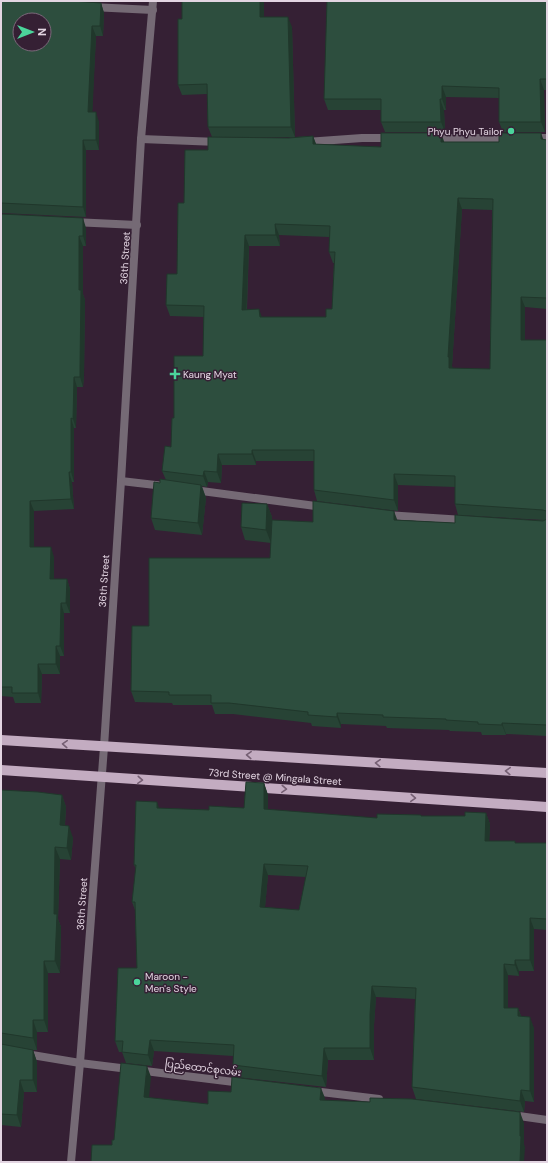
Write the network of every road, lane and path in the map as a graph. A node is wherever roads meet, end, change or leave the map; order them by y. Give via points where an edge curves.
1 (153, 1) edge
2 (81, 6) edge
3 (152, 10) junction
4 (400, 138) edge
5 (423, 138) edge
6 (547, 138) edge
7 (141, 139) junction
8 (226, 143) edge
9 (301, 143) edge
10 (65, 221) edge
11 (136, 225) junction
12 (121, 481) junction
13 (329, 508) edge
14 (376, 514) edge
15 (469, 520) edge
16 (1, 740) edge
17 (104, 746) junction
18 (1, 770) edge
19 (547, 773) edge
20 (101, 777) junction
21 (547, 807) edge
22 (15, 1052) edge
23 (80, 1063) junction
24 (246, 1083) edge
25 (302, 1090) edge
26 (389, 1100) edge
27 (507, 1115) edge
28 (547, 1120) edge
29 (71, 1162) edge

1 - 3 street, 36th Street
2 - 3 street
3 - 7 street, 36th Street
4 - 9 street
5 - 6 street
7 - 8 street
7 - 11 street, 36th Street
10 - 11 street
11 - 12 street, 36th Street
12 - 13 street
12 - 17 street, 36th Street
14 - 15 street
17 -> 16 main road, 73rd Street @ Mingala Street
19 -> 17 main road, 73rd Street @ Mingala Street
17 - 20 street, 36th Street
18 - 20 main road, 73rd Street @ Mingala Street
20 -> 21 main road, 73rd Street @ Mingala Street
20 - 23 street, 36th Street
22 - 23 street, ပြည်ထောင်စုလမ်း
23 - 24 street, ပြည်ထောင်စုလမ်း
23 - 29 street, 36th Street
25 - 26 street
27 - 28 street

